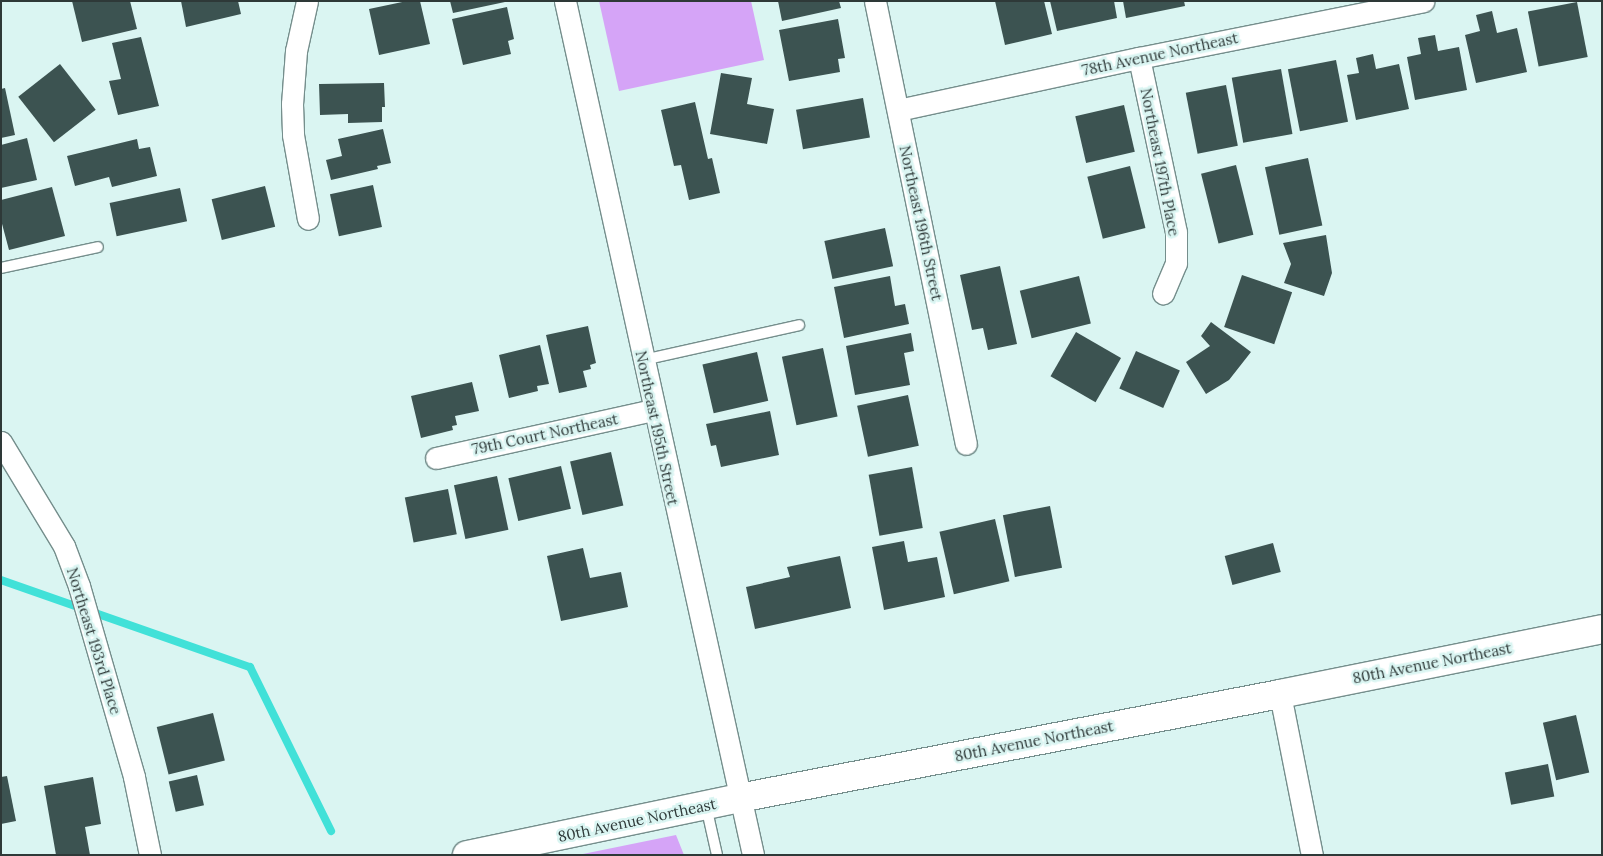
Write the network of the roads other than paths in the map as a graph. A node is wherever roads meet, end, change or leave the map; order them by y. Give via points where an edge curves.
1 (307, 1) edge
2 (565, 1) edge
3 (875, 1) edge
4 (1423, 1) edge
5 (1139, 58) junction
6 (898, 110) junction
7 (308, 219) dead end
8 (98, 248) dead end
9 (1, 268) edge
10 (1163, 293) dead end
11 (799, 324) dead end
12 (642, 360) junction
13 (653, 410) junction
14 (1, 442) edge
15 (966, 444) dead end
16 (436, 458) dead end
17 (1602, 629) edge
18 (1280, 694) junction
19 (739, 798) junction
20 (706, 805) junction
21 (150, 855) edge
22 (467, 855) edge
23 (717, 855) edge
24 (753, 855) edge
25 (1312, 855) edge

1 - 7 street via 296,51 292,104 293,135
2 - 12 street, Northeast 195th Street
3 - 6 street, Northeast 196th Street
4 - 5 street, 78th Avenue Northeast
5 - 6 street, 78th Avenue Northeast
5 - 10 street, Northeast 197th Place via 1176,232 1176,262
6 - 15 street, Northeast 196th Street
8 - 9 lane
11 - 12 lane
12 - 13 street, Northeast 195th Street
13 - 16 street, 79th Court Northeast
13 - 19 street, Northeast 195th Street
14 - 21 street, Northeast 193rd Place via 64,546 79,586 134,776
17 - 18 main road, 80th Avenue Northeast
18 - 19 main road, 80th Avenue Northeast
18 - 25 street
19 - 20 main road, 80th Avenue Northeast
19 - 24 street, Northeast 195th Street
20 - 22 main road, 80th Avenue Northeast
20 - 23 lane

